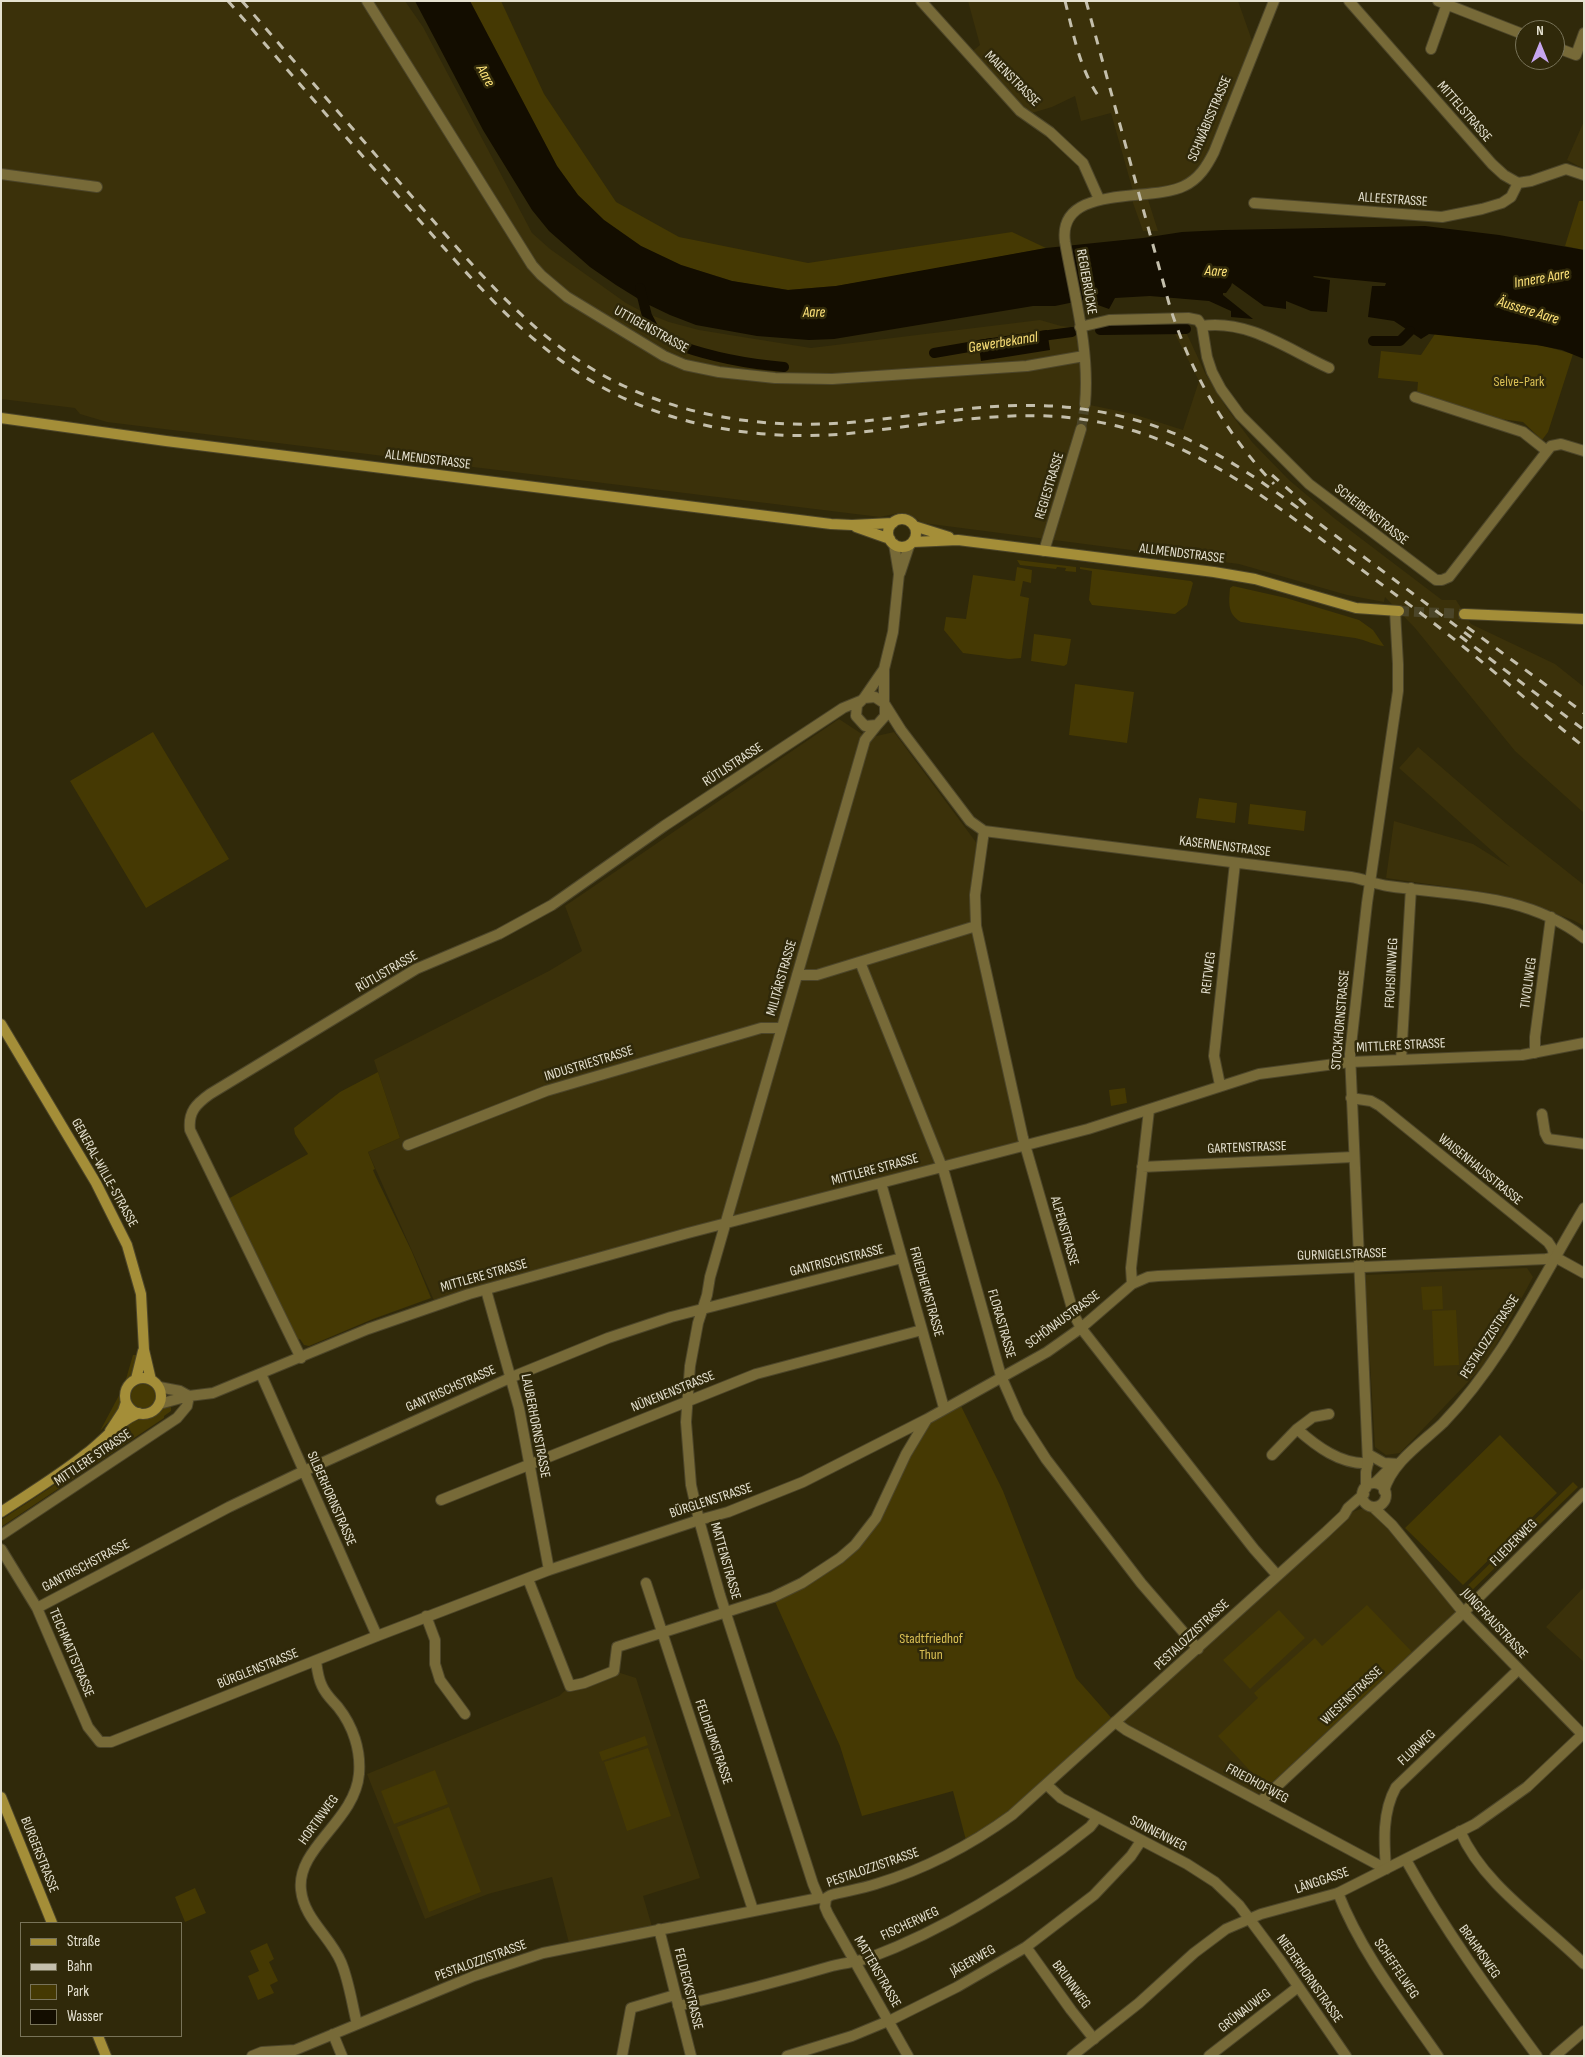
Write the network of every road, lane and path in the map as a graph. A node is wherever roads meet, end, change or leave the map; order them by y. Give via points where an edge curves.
1 (367, 1) edge
2 (921, 1) edge
3 (1274, 1) edge
4 (1349, 1) edge
5 (1445, 2) edge
6 (1515, 31) edge
7 (1584, 34) edge
8 (1430, 50) dead end
9 (1565, 51) edge
10 (1, 174) edge
11 (1584, 175) edge
12 (1518, 182) junction
13 (97, 187) dead end
14 (1099, 199) junction
15 (1254, 203) dead end
16 (1064, 242) joint
17 (1202, 326) junction
18 (1081, 331) junction
19 (1084, 356) junction
20 (1330, 368) dead end
21 (1415, 398) dead end
22 (1085, 404) tunnel mouth
23 (1, 418) edge
24 (1081, 429) tunnel mouth
25 (1546, 451) junction
26 (1584, 451) edge
27 (893, 523) junction
28 (852, 525) junction
29 (914, 526) junction
30 (958, 540) junction
31 (892, 542) junction
32 (911, 544) junction
33 (1044, 551) junction
34 (900, 574) junction
35 (1397, 611) joint
36 (1464, 614) tunnel mouth
37 (1584, 619) edge
38 (884, 669) junction
39 (862, 699) junction
40 (884, 705) junction
41 (830, 718) junction
42 (859, 721) junction
43 (879, 724) junction
44 (901, 730) junction
45 (865, 740) junction
46 (984, 831) junction
47 (1235, 863) junction
48 (1371, 882) junction
49 (1411, 888) junction
50 (1551, 918) junction
51 (976, 926) junction
52 (1584, 938) edge
53 (860, 962) junction
54 (797, 975) junction
55 (1, 1024) edge
56 (782, 1028) junction
57 (1584, 1043) edge
58 (1535, 1053) junction
59 (1401, 1060) junction
60 (1350, 1062) junction
61 (1220, 1085) junction
62 (1351, 1098) junction
63 (1149, 1110) junction
64 (1542, 1114) dead end
65 (1584, 1144) edge
66 (408, 1145) dead end
67 (1025, 1145) junction
68 (1353, 1157) junction
69 (942, 1167) junction
70 (1142, 1167) junction
71 (881, 1183) junction
72 (1584, 1208) edge
73 (726, 1223) junction
74 (1555, 1257) junction
75 (902, 1258) junction
76 (1358, 1268) junction
77 (1584, 1273) edge
78 (1132, 1284) junction
79 (486, 1290) junction
80 (703, 1309) junction
81 (1081, 1328) junction
82 (922, 1330) junction
83 (144, 1350) junction
84 (300, 1358) junction
85 (261, 1374) junction
86 (1001, 1376) junction
87 (512, 1377) junction
88 (136, 1379) junction
89 (151, 1380) junction
90 (159, 1387) junction
91 (189, 1396) junction
92 (688, 1401) junction
93 (126, 1402) junction
94 (159, 1404) junction
95 (944, 1408) junction
96 (139, 1413) junction
97 (1330, 1414) dead end
98 (928, 1418) junction
99 (1297, 1429) junction
100 (110, 1432) junction
101 (897, 1434) junction
102 (908, 1451) junction
103 (1272, 1455) dead end
104 (1368, 1459) junction
105 (1399, 1464) junction
106 (530, 1465) junction
107 (304, 1471) junction
108 (1370, 1487) junction
109 (1584, 1493) edge
110 (1384, 1495) junction
111 (441, 1500) dead end
112 (1371, 1507) junction
113 (1, 1512) edge
114 (1344, 1515) junction
115 (699, 1520) junction
116 (1392, 1525) junction
117 (1, 1535) edge
118 (1, 1549) edge
119 (549, 1570) junction
120 (1277, 1575) junction
121 (528, 1578) junction
122 (646, 1583) dead end
123 (37, 1608) junction
124 (1463, 1612) junction
125 (726, 1614) junction
126 (426, 1616) junction
127 (664, 1633) junction
128 (377, 1636) junction
129 (1198, 1649) junction
130 (316, 1661) junction
131 (1518, 1670) junction
132 (466, 1714) dead end
133 (1115, 1722) junction
134 (1583, 1735) edge
135 (100, 1742) joint
136 (1047, 1786) junction
137 (1, 1797) edge
138 (1261, 1801) junction
139 (1097, 1818) junction
140 (1460, 1831) junction
141 (1141, 1841) junction
142 (1406, 1860) junction
143 (1386, 1869) junction
144 (1338, 1893) junction
145 (822, 1899) junction
146 (754, 1910) junction
147 (1249, 1918) junction
148 (52, 1922) edge
149 (659, 1929) junction
150 (1026, 1947) junction
151 (855, 1961) junction
152 (1584, 1964) edge
153 (1298, 1987) junction
154 (675, 1995) junction
155 (678, 2006) junction
156 (889, 2021) junction
157 (357, 2024) junction
158 (1584, 2031) edge
159 (334, 2034) junction
160 (98, 2037) edge
161 (1094, 2039) junction
162 (1221, 2052) edge
163 (293, 2053) edge
164 (262, 2054) edge
165 (106, 2056) edge
166 (342, 2056) edge
167 (622, 2056) edge
168 (691, 2056) edge
169 (787, 2056) edge
170 (908, 2056) edge
171 (1072, 2056) edge
172 (1209, 2056) edge
173 (1346, 2056) edge
174 (1438, 2056) edge
175 (1537, 2056) edge
176 (1555, 2056) edge

1 - 19 street, UTTIGENSTRASSE via 532,265 567,297 664,356 685,365 711,370 802,379 1026,366
2 - 14 street, MAIENSTRASSE via 1020,111 1050,132 1084,163
3 - 14 street, SCHWÄBISSTRASSE via 1214,152 1201,174 1185,186 1164,193
4 - 12 street, MITTELSTRASSE via 1492,164
5 - 6 street
5 - 8 street
7 - 9 street via 1576,55
10 - 13 street
11 - 12 street via 1566,169
12 - 15 street, ALLEESTRASSE via 1511,198 1502,203 1442,217
14 - 16 street, SCHWÄBISSTRASSE via 1080,207 1068,219
16 - 18 street, REGIEBRÜCKE
17 - 18 street via 1198,320 1188,318 1109,320
17 - 20 street via 1230,326 1253,332
17 - 25 street, SCHEIBENSTRASSE via 1212,372 1240,415 1309,484 1433,579 1449,577
18 - 19 street
19 - 22 street
21 - 25 street via 1524,432
23 - 28 main road, ALLMENDSTRASSE
24 - 33 street, REGIESTRASSE
25 - 26 street via 1558,444
27 - 28 main road, ALLMENDSTRASSE
27 - 29 main road via 904,520
27 - 31 main road via 888,532
28 - 31 main road, ALLMENDSTRASSE
29 - 30 main road, ALLMENDSTRASSE
29 - 32 main road via 916,534
30 - 32 main road, ALLMENDSTRASSE
30 - 33 main road, ALLMENDSTRASSE
31 - 32 main road via 902,547
31 - 34 street
32 - 34 street
33 - 35 main road, ALLMENDSTRASSE via 1234,575 1356,608
34 - 38 street via 893,632
35 - 48 street, STOCKHORNSTRASSE via 1398,691
36 - 37 main road
38 - 39 street
38 - 40 street
39 - 40 street via 875,697
39 - 41 street, RÜTLISTRASSE
39 - 42 street via 855,711
40 - 43 street via 885,716
40 - 44 street
41 - 42 street via 844,716
41 - 84 street, RÜTLISTRASSE via 664,826 552,905 499,934 416,969 210,1094 194,1107 190,1115 190,1130
42 - 43 street via 869,726
42 - 45 street, MILITÄRSTRASSE
43 - 44 street
43 - 45 street, MILITÄRSTRASSE
44 - 46 street via 970,821
45 - 54 street, MILITÄRSTRASSE
46 - 47 street, KASERNENSTRASSE
46 - 51 street, ALPENSTRASSE via 975,895
47 - 48 street, KASERNENSTRASSE via 1350,876
47 - 61 street, REITWEG via 1214,1056
48 - 49 street, KASERNENSTRASSE
48 - 60 street, STOCKHORNSTRASSE
49 - 50 street, KASERNENSTRASSE via 1507,901
49 - 59 street, FROHSINNWEG
50 - 52 street, KASERNENSTRASSE
50 - 58 street, TIVOLIWEG
51 - 53 street
51 - 67 street, ALPENSTRASSE
53 - 54 street via 817,975
53 - 69 street, FLORASTRASSE
54 - 56 street, MILITÄRSTRASSE
55 - 83 main road, GENERAL-WILLE-STRASSE via 122,1232 141,1294
56 - 66 street, INDUSTRIESTRASSE via 761,1028 546,1091
56 - 73 street, MILITÄRSTRASSE
57 - 58 street, MITTLERE STRASSE
58 - 59 street, MITTLERE STRASSE
59 - 60 street, MITTLERE STRASSE
60 - 61 street, MITTLERE STRASSE via 1259,1074
60 - 62 street, STOCKHORNSTRASSE
61 - 63 street, MITTLERE STRASSE
62 - 68 street, STOCKHORNSTRASSE
62 - 74 street, WAISENHAUSSTRASSE via 1380,1106 1548,1242
63 - 67 street, MITTLERE STRASSE
63 - 70 street
64 - 65 street via 1548,1139
67 - 69 street, MITTLERE STRASSE
67 - 81 street, ALPENSTRASSE via 1074,1315
68 - 70 street, GARTENSTRASSE
68 - 76 street, STOCKHORNSTRASSE
69 - 71 street, MITTLERE STRASSE
69 - 86 street, FLORASTRASSE
70 - 78 street
71 - 73 street, MITTLERE STRASSE
71 - 75 street, FRIEDHEIMSTRASSE
72 - 74 street, PESTALOZZISTRASSE
73 - 79 street, MITTLERE STRASSE
73 - 80 street, MATTENSTRASSE
74 - 76 street, GURNIGELSTRASSE
74 - 77 street, WAISENHAUSSTRASSE
74 - 105 street, PESTALOZZISTRASSE via 1480,1380 1442,1424
75 - 80 street, GANTRISCHSTRASSE
75 - 82 street, FRIEDHEIMSTRASSE
76 - 78 street, GURNIGELSTRASSE via 1158,1276
76 - 104 street, STOCKHORNSTRASSE
78 - 81 street, SCHÖNAUSTRASSE
79 - 84 street, MITTLERE STRASSE via 399,1317
79 - 87 street, LAUBERHORNSTRASSE
80 - 87 street, GANTRISCHSTRASSE via 608,1338
80 - 92 street, MATTENSTRASSE via 693,1344
81 - 86 street, SCHÖNAUSTRASSE via 1047,1352
81 - 120 street, ALPENSTRASSE
82 - 92 street, NÜNENENSTRASSE via 776,1368
82 - 95 street, FRIEDHEIMSTRASSE
83 - 88 main road, GENERAL-WILLE-STRASSE
83 - 89 main road, GENERAL-WILLE-STRASSE
84 - 85 street, MITTLERE STRASSE
85 - 91 street, MITTLERE STRASSE via 213,1394
85 - 107 street, SILBERHORNSTRASSE
86 - 95 street, SCHÖNAUSTRASSE
86 - 129 street, FLORASTRASSE via 1020,1417 1046,1459 1141,1583
87 - 106 street, LAUBERHORNSTRASSE
87 - 107 street, GANTRISCHSTRASSE
88 - 89 main road
88 - 93 main road via 128,1387
89 - 90 main road
90 - 91 street, MITTLERE STRASSE
90 - 94 main road
91 - 94 street, MITTLERE STRASSE
91 - 117 street, MITTLERE STRASSE via 187,1406 177,1418
92 - 106 street, NÜNENENSTRASSE
92 - 115 street, MATTENSTRASSE via 688,1461
93 - 96 main road
93 - 100 main road
94 - 96 main road via 151,1412
95 - 98 street, SCHÖNAUSTRASSE
96 - 100 main road
97 - 99 street via 1312,1417
98 - 101 street, BÜRGLENSTRASSE
98 - 102 street, SCHÖNAUSTRASSE
99 - 103 street
99 - 104 street via 1316,1446 1335,1456 1354,1463
100 - 113 main road via 67,1468
101 - 102 street
101 - 115 street, BÜRGLENSTRASSE via 803,1482
102 - 125 street, SCHÖNAUSTRASSE via 879,1512 855,1545 822,1571 794,1587
104 - 105 street
104 - 108 street, STOCKHORNSTRASSE via 1366,1472
105 - 108 street, PESTALOZZISTRASSE
105 - 110 street, PESTALOZZISTRASSE via 1388,1480
106 - 111 street, NÜNENENSTRASSE
106 - 119 street, LAUBERHORNSTRASSE
107 - 123 street, GANTRISCHSTRASSE
107 - 128 street, SILBERHORNSTRASSE
108 - 110 street via 1383,1486
108 - 112 street via 1364,1500
108 - 114 street, PESTALOZZISTRASSE
109 - 124 street, FLIEDERWEG
110 - 112 street via 1381,1505
110 - 116 street, JUNGFRAUSTRASSE
112 - 114 street, PESTALOZZISTRASSE
112 - 116 street, JUNGFRAUSTRASSE
114 - 120 street, PESTALOZZISTRASSE
115 - 119 street, BÜRGLENSTRASSE
115 - 125 street, MATTENSTRASSE
116 - 124 street, JUNGFRAUSTRASSE
118 - 123 street, TEICHMATTSTRASSE
119 - 121 street, BÜRGLENSTRASSE
120 - 129 street, PESTALOZZISTRASSE
121 - 126 street, BÜRGLENSTRASSE
121 - 127 street via 570,1686 614,1671 617,1648
122 - 127 street, FELDHEIMSTRASSE
123 - 135 street, TEICHMATTSTRASSE via 88,1727
124 - 131 street, JUNGFRAUSTRASSE
124 - 138 street, WIESENSTRASSE
125 - 127 street
125 - 145 street, MATTENSTRASSE via 813,1884
126 - 128 street, BÜRGLENSTRASSE
126 - 132 street via 435,1640 440,1680
127 - 146 street, FELDHEIMSTRASSE
128 - 130 street, BÜRGLENSTRASSE
129 - 133 street, PESTALOZZISTRASSE
130 - 135 street, BÜRGLENSTRASSE via 122,1738
130 - 157 street, HORTINWEG via 321,1685 355,1737 359,1776 346,1810 307,1860 301,1890 309,1913 341,1962
131 - 134 street, JUNGFRAUSTRASSE
131 - 143 street, FLURWEG via 1396,1787 1386,1816
133 - 136 street, PESTALOZZISTRASSE
133 - 138 street, FRIEDHOFWEG
134 - 140 street, LÄNGGASSE via 1522,1792
136 - 139 street, SONNENWEG via 1061,1798
136 - 145 street, PESTALOZZISTRASSE via 1004,1821 943,1857 899,1876
137 - 148 main road, BURGERSTRASSE
138 - 143 street, FRIEDHOFWEG
139 - 141 street, SONNENWEG
139 - 151 street, FISCHERWEG via 1090,1828 1044,1862 958,1916 888,1950
140 - 142 street, LÄNGGASSE
140 - 152 street via 1494,1880
141 - 147 street, SONNENWEG via 1215,1882
141 - 150 street, JÄGERWEG via 1094,1895
142 - 143 street, LÄNGGASSE
142 - 175 street, BRAHMSWEG via 1454,1941
143 - 144 street, LÄNGGASSE
144 - 147 street, LÄNGGASSE
144 - 174 street, SCHEFFELWEG via 1368,1953
145 - 146 street, PESTALOZZISTRASSE
145 - 151 street, MATTENSTRASSE
146 - 149 street, PESTALOZZISTRASSE
147 - 153 street, NIEDERHORNSTRASSE
147 - 161 street, LÄNGGASSE via 1226,1929 1202,1947
149 - 154 street, FELDECKSTRASSE
149 - 157 street, PESTALOZZISTRASSE via 543,1953 508,1964
150 - 156 street, JÄGERWEG
150 - 161 street, BRUNNWEG
151 - 155 street, FISCHERWEG
151 - 156 street, MATTENSTRASSE
153 - 162 street, GRÜNAUWEG
153 - 173 street, NIEDERHORNSTRASSE
154 - 155 street, FELDECKSTRASSE
154 - 167 street via 631,2008
155 - 168 street, FELDECKSTRASSE
156 - 169 street, JÄGERWEG
156 - 170 street, MATTENSTRASSE
157 - 159 street, PESTALOZZISTRASSE
158 - 176 street
159 - 163 street, PESTALOZZISTRASSE
159 - 166 street
160 - 165 main road
161 - 171 street, LÄNGGASSE
162 - 172 street, GRÜNAUWEG
163 - 164 street, PESTALOZZISTRASSE

